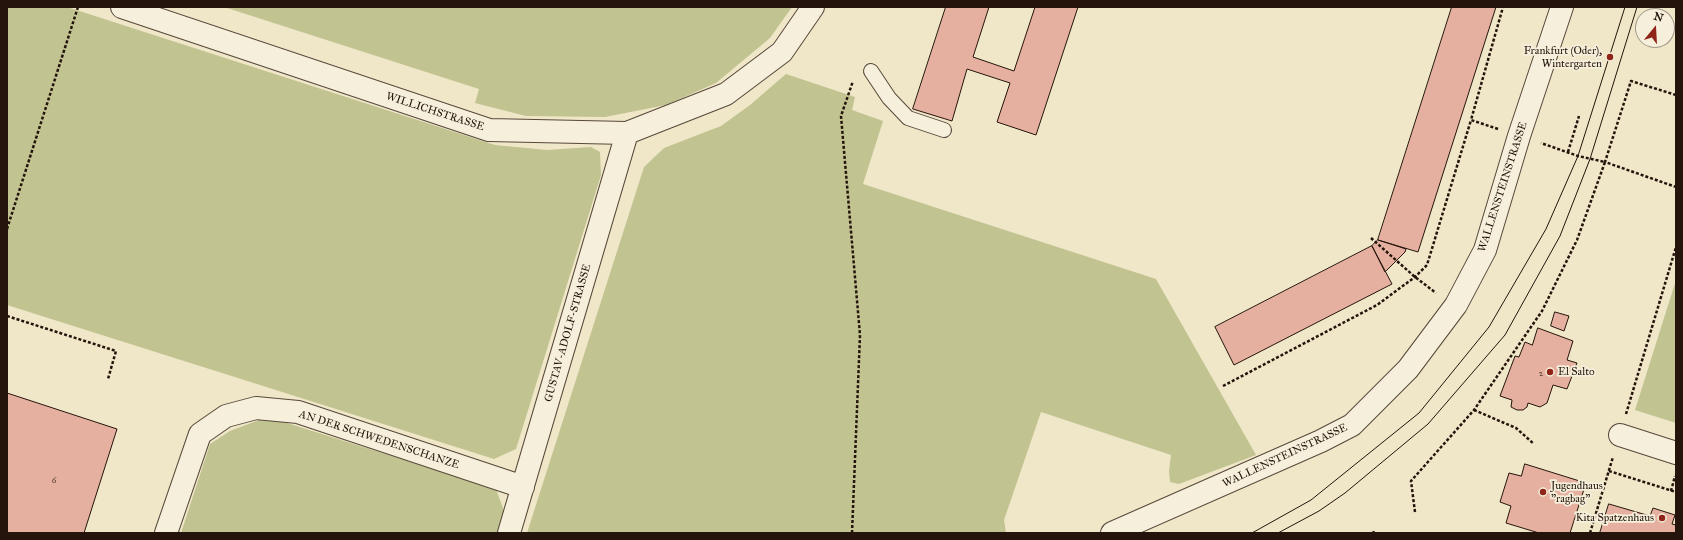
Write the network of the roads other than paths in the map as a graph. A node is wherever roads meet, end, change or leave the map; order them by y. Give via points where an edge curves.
1 (122, 7) edge
2 (813, 7) edge
3 (1562, 7) edge
4 (871, 71) dead end
5 (944, 130) dead end
6 (627, 133) junction
7 (1620, 435) road end
8 (1676, 453) edge
9 (522, 487) junction
10 (166, 533) edge
11 (509, 533) edge
12 (1112, 533) edge

1 - 6 street, WILLICHSTRASSE via 489,130
2 - 6 street, WILLICHSTRASSE via 782,52 726,94
3 - 12 street, WALLENSTEINSTRASSE via 1519,136 1485,250 1456,306 1408,369 1352,425
4 - 5 lane via 889,98 908,118
6 - 9 street, GUSTAV-ADOLF-STRASSE
7 - 8 street
9 - 10 street, AN DER SCHWEDENSCHANZE via 298,412 256,408 226,416 200,434
9 - 11 street, GUSTAV-ADOLF-STRASSE

